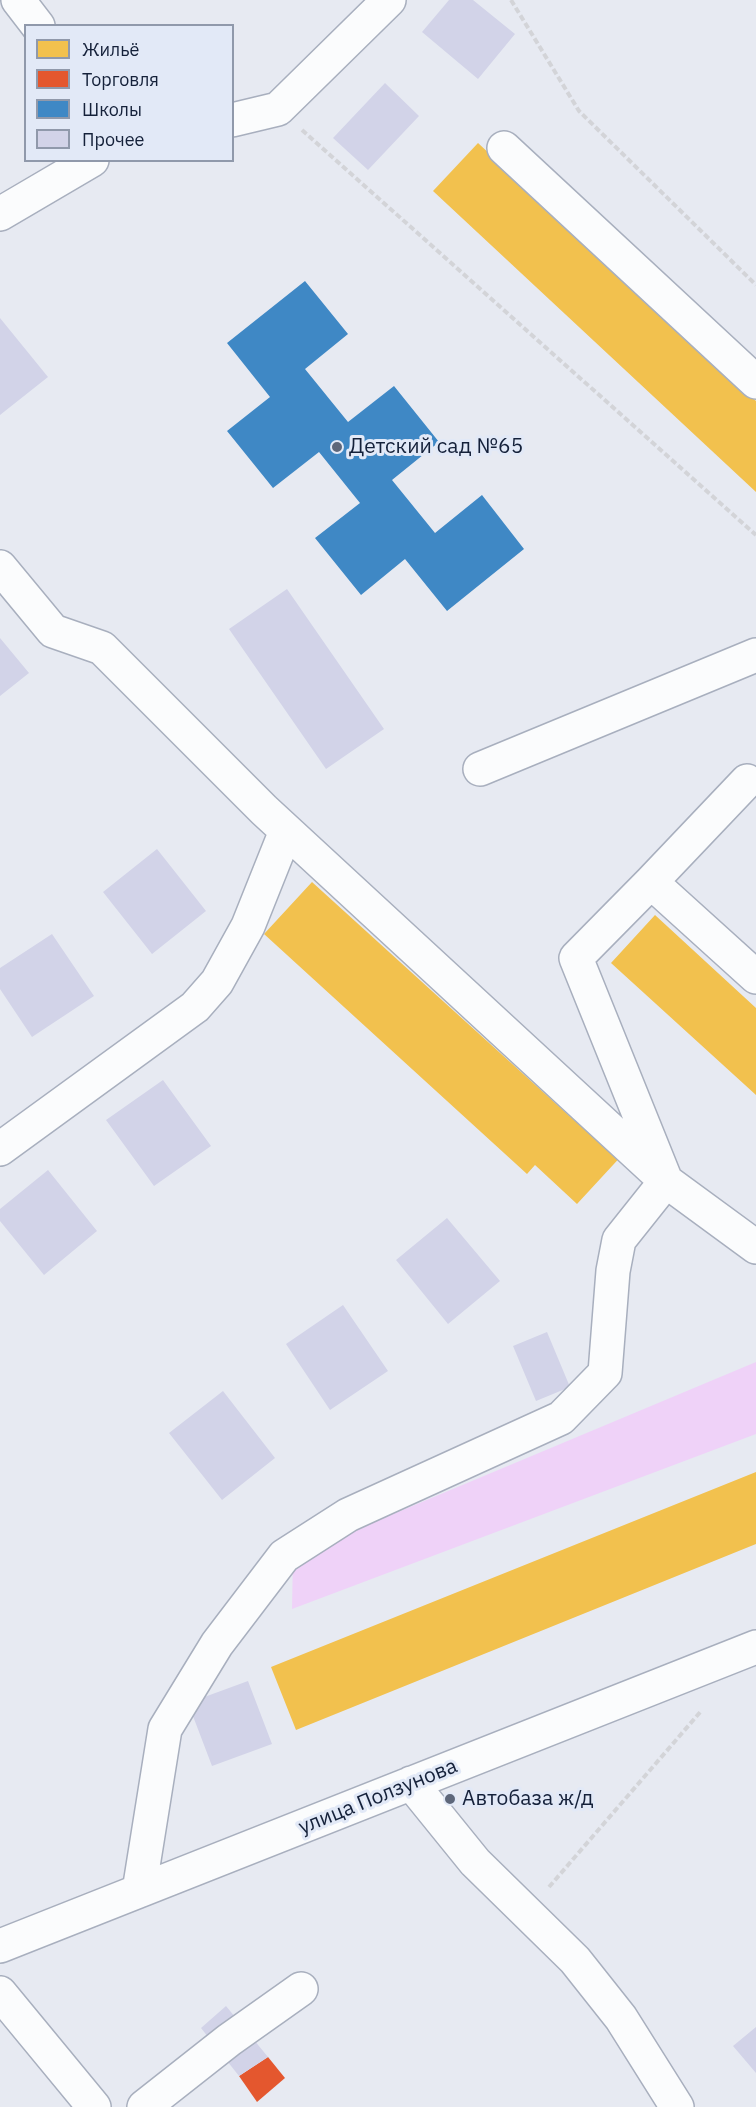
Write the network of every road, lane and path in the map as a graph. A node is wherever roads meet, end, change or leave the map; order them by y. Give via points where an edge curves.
1 (18, 0) edge
2 (389, 0) edge
3 (511, 0) edge
4 (36, 24) edge
5 (234, 96) edge
6 (278, 109) junction
7 (234, 120) edge
8 (504, 148) dead end
9 (89, 162) edge
10 (0, 214) edge
11 (756, 285) edge
12 (756, 382) edge
13 (756, 535) edge
14 (0, 567) edge
15 (756, 655) edge
16 (480, 768) dead end
17 (753, 781) edge
18 (286, 831) junction
19 (651, 882) junction
20 (756, 977) edge
21 (0, 1149) edge
22 (666, 1181) junction
23 (756, 1247) edge
24 (756, 1647) edge
25 (702, 1710) dead end
26 (411, 1784) junction
27 (139, 1891) junction
28 (527, 1913) junction
29 (0, 1946) edge
30 (301, 1989) dead end
31 (0, 1993) edge
32 (94, 2107) edge
33 (144, 2107) edge
34 (677, 2107) edge

1 - 4 street
2 - 6 street
3 - 11 path via 579,111
5 - 6 street
6 - 7 street
6 - 13 path
8 - 12 street
9 - 10 street
14 - 18 street via 53,631 102,648
15 - 16 street
17 - 19 street
18 - 21 street via 248,926 217,982 195,1007
18 - 22 street
19 - 20 street
19 - 22 street via 576,958
22 - 23 street
22 - 27 street via 619,1240 612,1271 605,1373 598,1381 561,1418 348,1515 284,1556 217,1644 165,1729
24 - 26 street, улица Ползунова
25 - 28 path
26 - 27 street, улица Ползунова
26 - 28 street via 474,1862
27 - 29 street, улица Ползунова
28 - 34 street via 575,1960 621,2018
30 - 33 street
31 - 32 street

